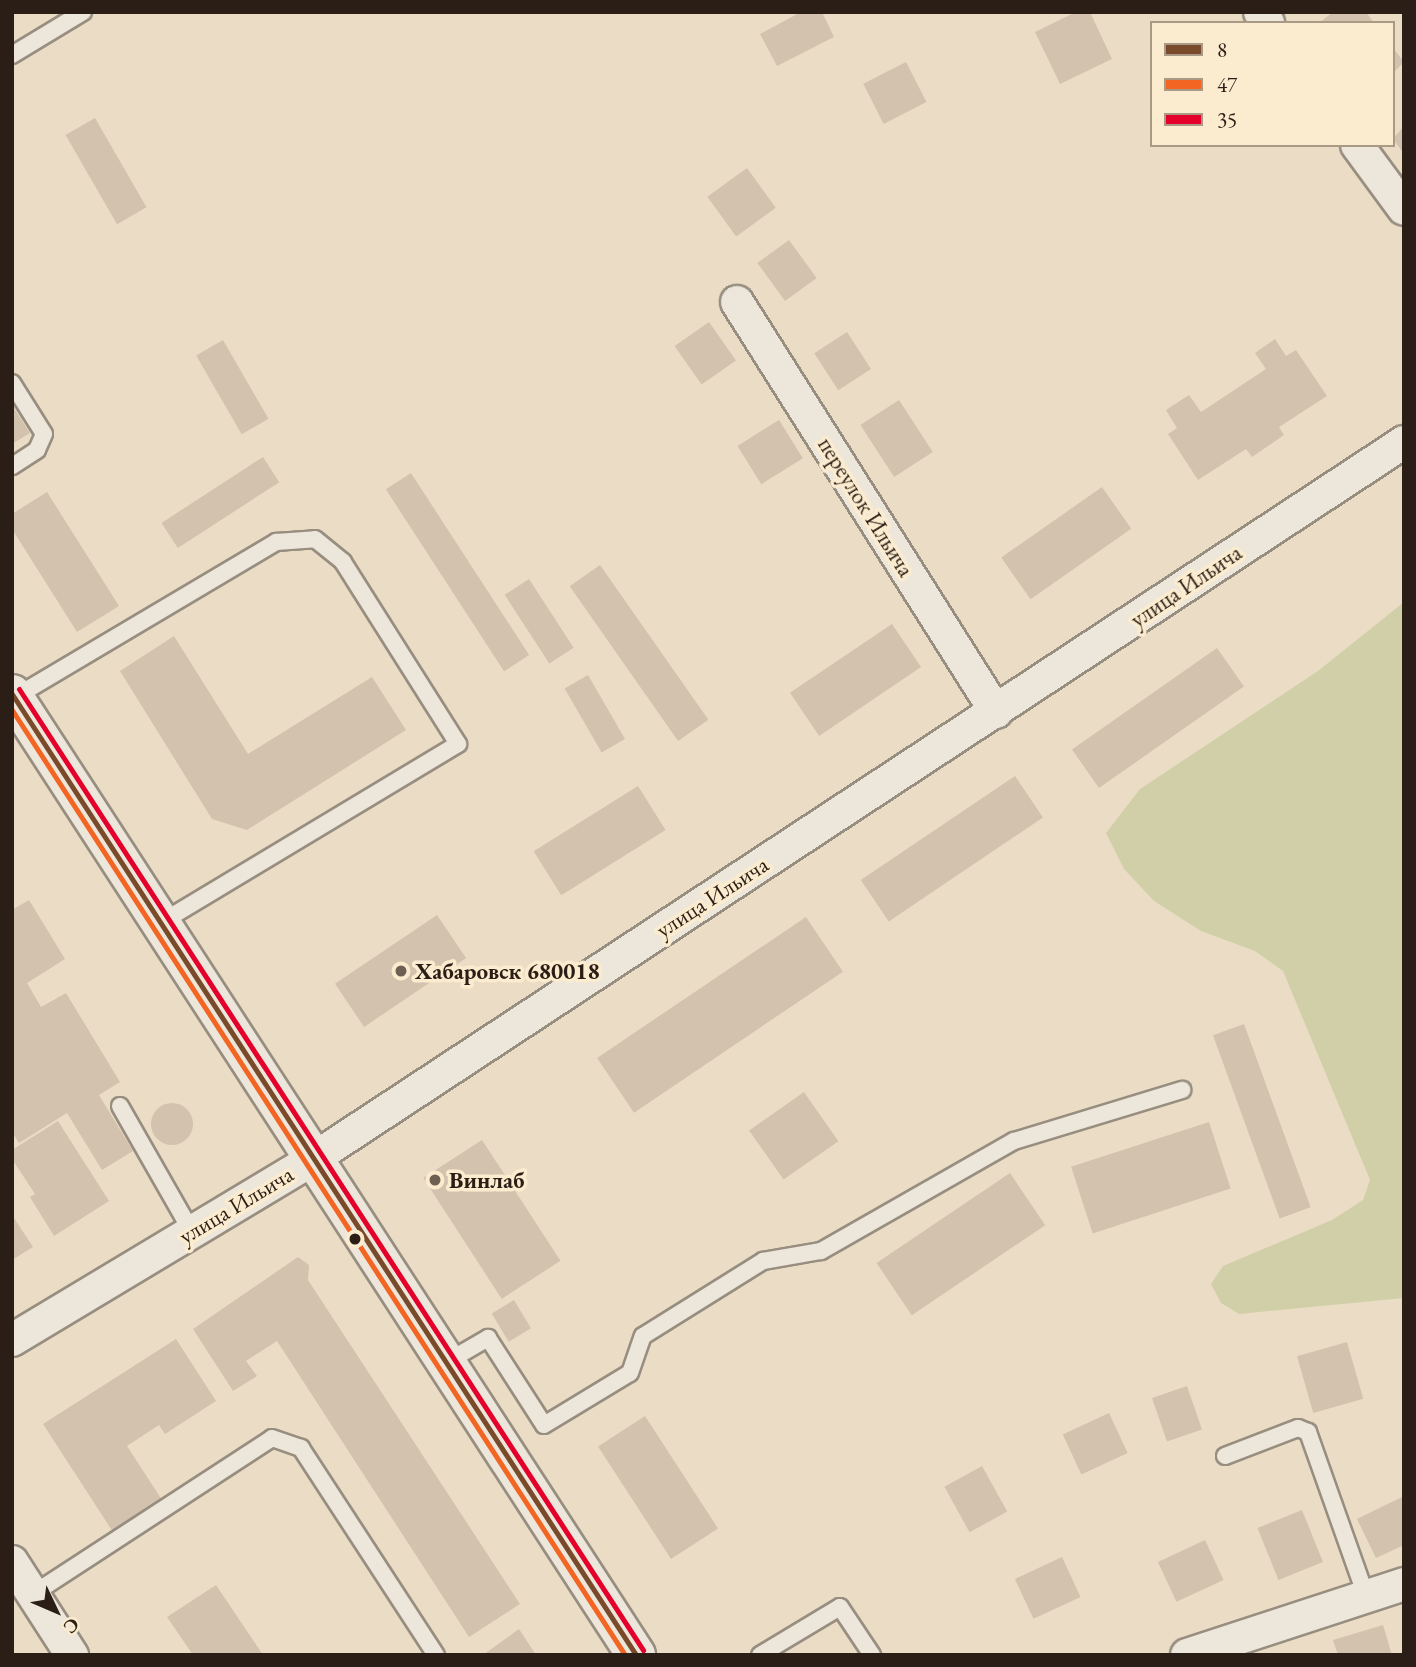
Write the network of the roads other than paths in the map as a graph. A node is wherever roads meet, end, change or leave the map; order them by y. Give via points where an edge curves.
1 (83, 12) edge
2 (12, 55) edge
3 (1358, 147) edge
4 (1404, 209) edge
5 (737, 302) dead end
6 (12, 383) edge
7 (1404, 442) edge
8 (12, 466) edge
9 (13, 696) edge
10 (996, 712) junction
11 (164, 921) junction
12 (1182, 1090) dead end
13 (120, 1106) dead end
14 (316, 1157) junction
15 (192, 1232) junction
16 (12, 1340) edge
17 (445, 1363) junction
18 (1225, 1456) dead end
19 (12, 1562) edge
20 (1404, 1584) edge
21 (1365, 1593) junction
22 (33, 1594) junction
23 (72, 1655) edge
24 (436, 1655) edge
25 (636, 1655) edge
26 (760, 1655) edge
27 (872, 1655) edge
28 (1187, 1655) edge

1 - 2 lane
3 - 4 street
5 - 10 street, переулок Ильича
6 - 8 lane via 44,434 37,450
7 - 10 street, улица Ильича
9 - 11 main road
9 - 11 lane via 276,542 315,539 343,562 458,744
10 - 14 street, улица Ильича
11 - 14 main road
12 - 17 lane via 1014,1141 821,1251 763,1261 643,1336 630,1373 544,1425 488,1338
13 - 15 lane
14 - 15 street, улица Ильича
14 - 17 main road
15 - 16 street, улица Ильича
17 - 25 main road
18 - 21 lane via 1298,1428 1308,1432
19 - 22 street
20 - 21 street
21 - 28 street
22 - 23 street
22 - 24 lane via 272,1438 301,1448
26 - 27 lane via 840,1607

